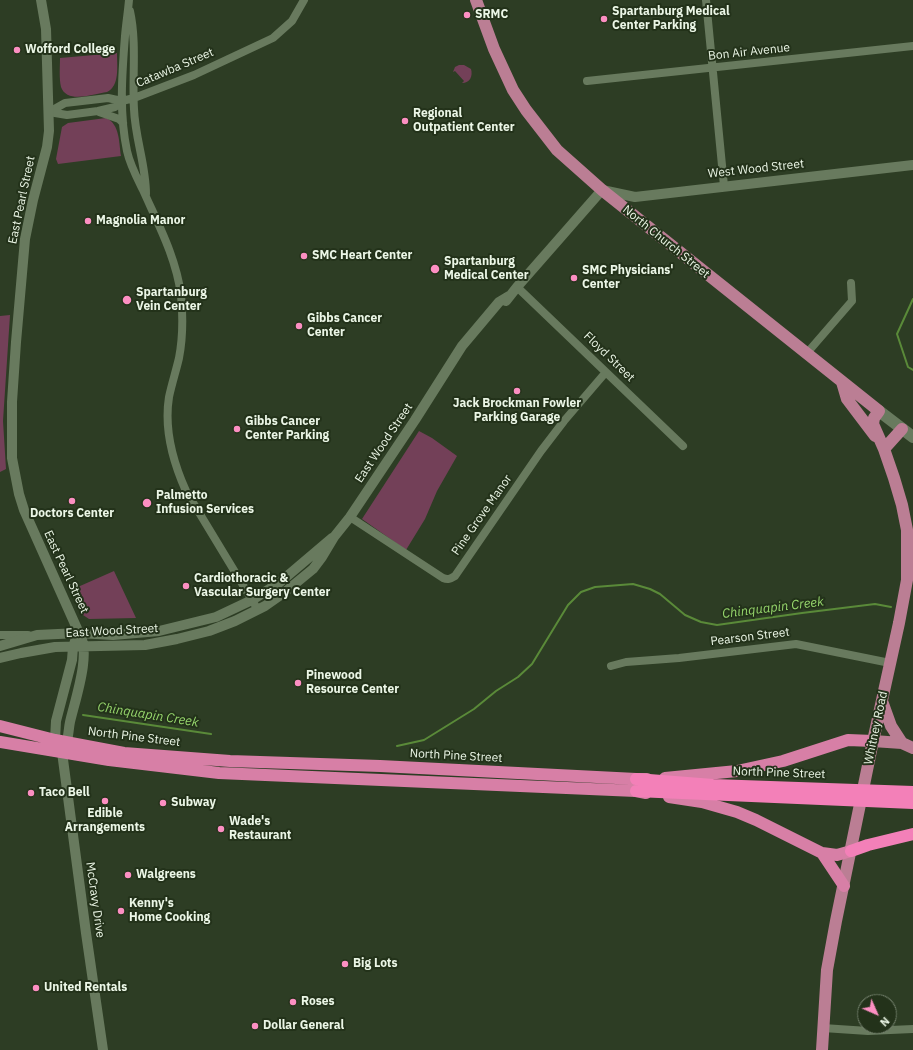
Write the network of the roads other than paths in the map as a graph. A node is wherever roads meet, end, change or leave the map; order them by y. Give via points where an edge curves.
1 (41, 0) edge
2 (304, 0) edge
3 (476, 0) edge
4 (706, 0) edge
5 (129, 2) edge
6 (913, 46) edge
7 (714, 68) junction
8 (587, 81) dead end
9 (134, 98) junction
10 (122, 101) junction
11 (49, 112) junction
12 (98, 112) junction
13 (123, 123) junction
14 (913, 165) edge
15 (724, 186) junction
16 (602, 190) junction
17 (146, 197) junction
18 (851, 283) dead end
19 (517, 287) junction
20 (807, 353) junction
21 (606, 372) junction
22 (842, 382) junction
23 (879, 411) junction
24 (902, 429) junction
25 (913, 437) edge
26 (683, 446) dead end
27 (884, 448) junction
28 (350, 517) junction
29 (334, 537) junction
30 (252, 600) junction
31 (258, 610) junction
32 (79, 633) junction
33 (0, 635) edge
34 (37, 635) junction
35 (0, 646) edge
36 (84, 646) junction
37 (72, 647) junction
38 (0, 658) edge
39 (890, 663) junction
40 (611, 666) dead end
41 (882, 700) junction
42 (0, 726) edge
43 (55, 740) junction
44 (873, 741) junction
45 (0, 742) edge
46 (902, 743) junction
47 (65, 747) junction
48 (913, 748) edge
49 (636, 779) junction
50 (636, 792) junction
51 (913, 792) edge
52 (839, 794) junction
53 (887, 797) junction
54 (913, 803) edge
55 (913, 834) edge
56 (851, 851) junction
57 (822, 853) junction
58 (844, 886) junction
59 (823, 1028) junction
60 (913, 1029) edge
61 (103, 1050) edge
62 (822, 1050) edge

1 - 11 street, East Pearl Street via 46,29
2 - 9 street, Catawba Street via 292,21 273,38 194,75
3 - 16 main road, North Church Street via 494,49 513,90 526,110 557,150
4 - 7 street
5 - 9 street via 133,25
5 - 10 street
6 - 7 street, Bon Air Avenue
7 - 8 street, Bon Air Avenue
7 - 15 street
9 - 10 street, Catawba Street
9 - 17 street via 136,127 146,178
10 - 11 street, Catawba Street via 108,98 65,103
10 - 12 street, Catawba Street via 115,107
10 - 13 street
11 - 12 street, Catawba Street via 67,115
11 - 32 street, East Pearl Street via 47,147 26,239 12,402 12,458 24,510
12 - 13 street, Catawba Street via 119,119
13 - 17 street via 127,152
14 - 15 street, West Wood Street
15 - 16 street, West Wood Street via 635,196
16 - 19 street, East Wood Street
16 - 20 main road, North Church Street
17 - 30 street via 170,249 181,297 181,344 168,411 175,463 186,491
18 - 20 street via 852,301
19 - 21 street, Floyd Street
19 - 28 street, East Wood Street via 469,348 453,361
20 - 22 main road, North Church Street
21 - 26 street, Floyd Street
21 - 28 street, Pine Grove Manor via 544,446 451,579 443,578
22 - 23 main road, North Church Street
22 - 27 main road via 847,399
23 - 24 main road, North Church Street
23 - 27 main road, Whitney Road via 873,424
24 - 25 main road, North Church Street
24 - 27 main road
27 - 39 main road, Whitney Road via 902,505 908,555 903,604
28 - 29 street, East Wood Street
29 - 30 street, East Wood Street via 286,578
29 - 31 street, East Wood Street via 313,569
30 - 31 street
30 - 32 street, East Wood Street via 216,617 159,631 113,635
31 - 36 street, East Wood Street via 222,627 177,639 145,644
32 - 34 street, East Wood Street
32 - 36 street, East Pearl Street
32 - 37 street, East Pearl Street
33 - 34 street
34 - 35 street, East Wood Street
36 - 37 street, East Wood Street
36 - 47 street, East Pearl Street via 82,669
37 - 38 street, East Wood Street via 38,649
37 - 43 street, East Pearl Street via 72,660 56,721
39 - 40 street, Pearson Street via 796,644 626,662
39 - 41 main road, Whitney Road
41 - 44 main road, Whitney Road
41 - 46 main road via 891,726
42 - 43 highway, North Pine Street
43 - 47 highway, North Pine Street
44 - 46 main road
44 - 49 highway via 848,740 783,761 737,771
44 - 56 main road, Whitney Road
45 - 47 highway, North Pine Street
46 - 48 main road
47 - 49 highway, North Pine Street via 230,761
47 - 50 highway, North Pine Street via 146,765 219,773
47 - 61 street, McCravy Drive via 85,928
49 - 52 highway, North Pine Street
50 - 52 highway, North Pine Street
50 - 57 highway via 702,802 737,812
51 - 53 highway, North Pine Street
52 - 53 highway, North Pine Street
53 - 54 highway, North Pine Street
55 - 56 highway
56 - 57 highway via 837,855
56 - 58 main road, Whitney Road
57 - 58 highway
58 - 59 main road, Whitney Road via 827,970
59 - 60 street via 868,1031
59 - 62 main road, Whitney Road

